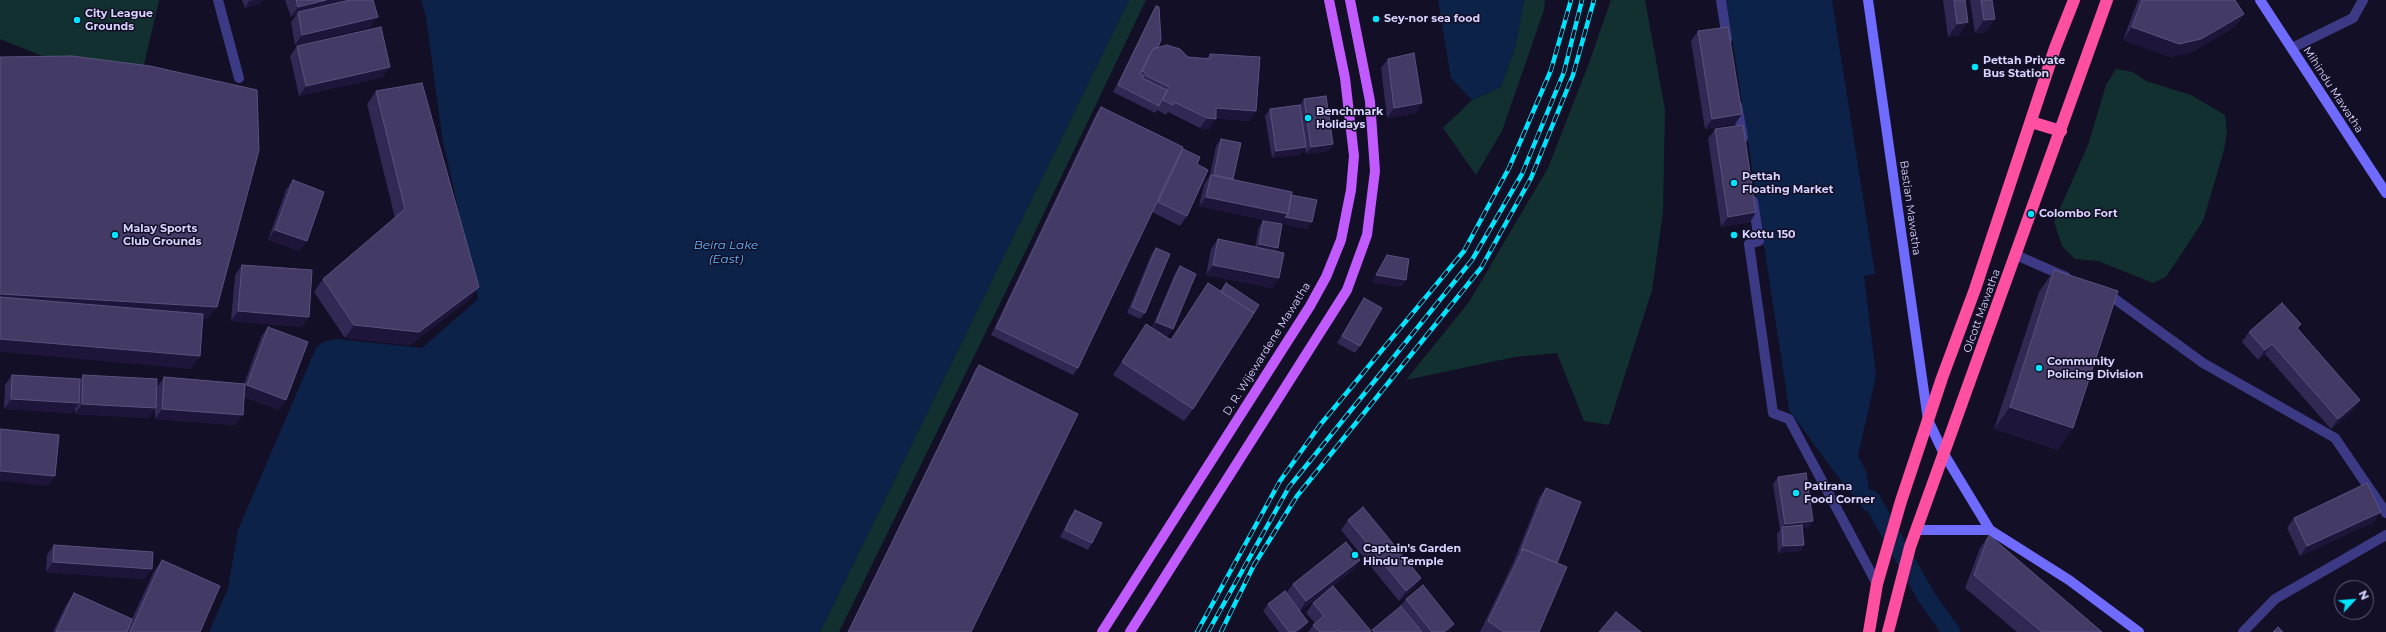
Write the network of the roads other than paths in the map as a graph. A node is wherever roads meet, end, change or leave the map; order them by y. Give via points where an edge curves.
1 (218, 0) edge
2 (1329, 0) edge
3 (1350, 0) edge
4 (1720, 0) edge
5 (1868, 0) edge
6 (2074, 0) edge
7 (2107, 0) edge
8 (2260, 0) edge
9 (2363, 0) edge
10 (1728, 47) edge
11 (2292, 48) junction
12 (239, 78) dead end
13 (1736, 93) edge
14 (2031, 122) junction
15 (2061, 131) junction
16 (1744, 148) edge
17 (1751, 187) edge
18 (2386, 192) edge
19 (2016, 255) junction
20 (2072, 280) edge
21 (2094, 290) edge
22 (1928, 420) junction
23 (1944, 454) junction
24 (2386, 513) edge
25 (1917, 530) junction
26 (1990, 530) junction
27 (2386, 535) edge
28 (1877, 584) junction
29 (1102, 632) edge
30 (1130, 632) edge
31 (1869, 632) edge
32 (1888, 632) edge
33 (2139, 632) edge
34 (2243, 632) edge

1 - 12 street
2 - 29 main road, D. R. Wijewardene Mawatha via 1345,78 1354,156 1351,190 1341,240 1326,277 1310,306
3 - 30 main road via 1370,101 1375,171 1367,235 1347,290
4 - 10 street
5 - 22 street, Bastian Mawatha
6 - 14 highway, Olcott Mawatha
7 - 15 highway, Olcott Mawatha
8 - 11 street, Mihindu Mawatha
9 - 11 street via 2353,18
11 - 18 street, Mihindu Mawatha
13 - 16 street
14 - 15 highway
14 - 22 highway, Olcott Mawatha via 1998,225
15 - 19 highway, Olcott Mawatha
17 - 28 street via 1759,241 1749,244 1773,413 1789,419
19 - 20 street
19 - 23 highway, Olcott Mawatha
21 - 24 street via 2114,300 2203,363 2335,438
22 - 23 street, Bastian Mawatha
22 - 28 highway, Olcott Mawatha
23 - 25 highway, Olcott Mawatha
23 - 26 street, Bastian Mawatha
25 - 26 street
25 - 32 highway, Olcott Mawatha
26 - 33 street via 2069,580
27 - 34 street via 2275,599
28 - 31 highway, Olcott Mawatha

